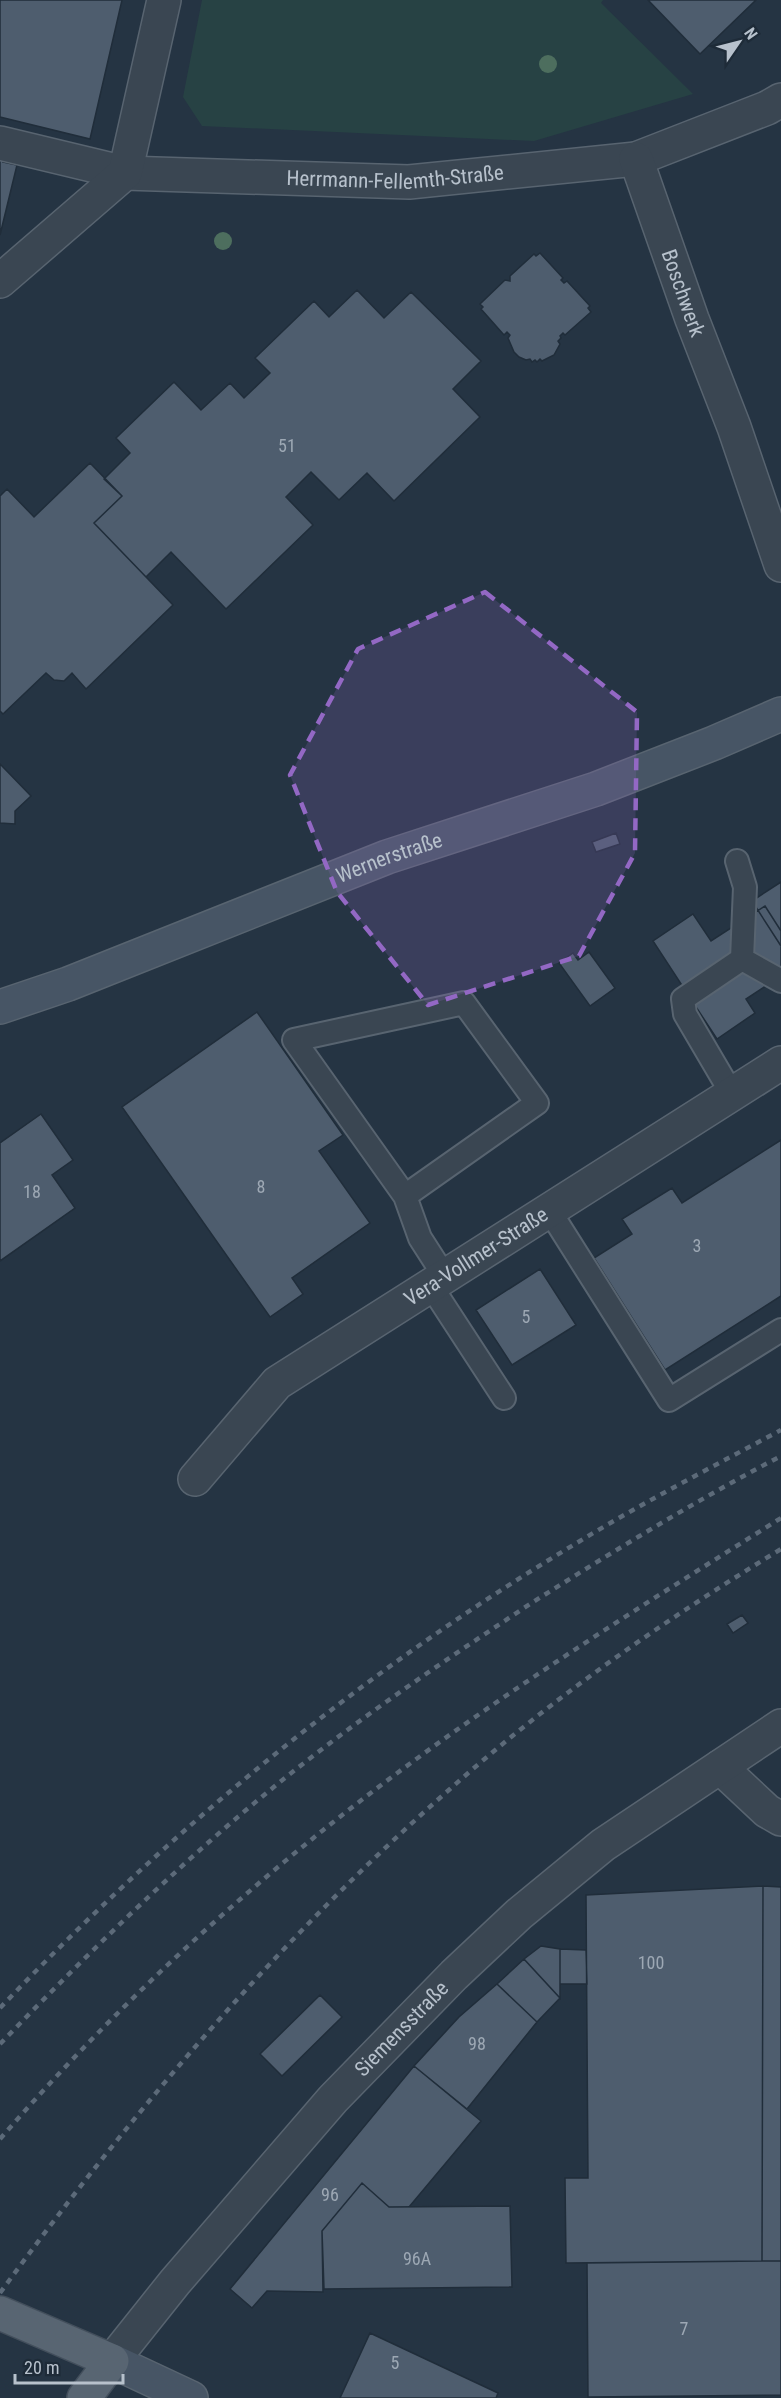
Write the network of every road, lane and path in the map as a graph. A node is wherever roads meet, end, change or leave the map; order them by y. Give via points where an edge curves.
1 (164, 0) edge
2 (781, 100) edge
3 (0, 143) edge
4 (636, 159) junction
5 (125, 173) junction
6 (0, 281) edge
7 (781, 565) edge
8 (781, 714) edge
9 (737, 861) dead end
10 (742, 959) junction
11 (781, 981) edge
12 (0, 1007) edge
13 (781, 1063) edge
14 (732, 1094) junction
15 (405, 1196) junction
16 (549, 1210) junction
17 (438, 1282) junction
18 (781, 1330) edge
19 (504, 1398) dead end
20 (195, 1479) dead end
21 (781, 1726) edge
22 (720, 1767) junction
23 (781, 1819) edge
24 (0, 2313) edge
25 (112, 2361) junction
26 (84, 2398) edge
27 (190, 2398) edge

1 - 5 street
2 - 4 street, Herrmann-Fellemth-Straße
3 - 5 street, Herrmann-Fellemth-Straße
4 - 5 street, Herrmann-Fellemth-Straße via 409,182
4 - 7 street, Boschwerk
5 - 6 street
8 - 12 main road, Wernerstraße via 596,789 387,857 68,984
9 - 10 lane via 745,887
10 - 11 lane
10 - 14 lane via 683,999 685,1014
13 - 14 street, Vera-Vollmer-Straße
14 - 16 street, Vera-Vollmer-Straße
15 - 15 lane via 294,1040 464,1003 537,1102
15 - 17 lane
16 - 17 street, Vera-Vollmer-Straße
16 - 18 lane via 669,1400
17 - 19 lane
17 - 20 street, Vera-Vollmer-Straße via 277,1383
21 - 22 street, Siemensstraße
22 - 23 street
22 - 25 street, Siemensstraße via 603,1845 519,1914 454,1975 333,2099
24 - 25 main road
25 - 26 main road, Siemensstraße
25 - 27 main road

